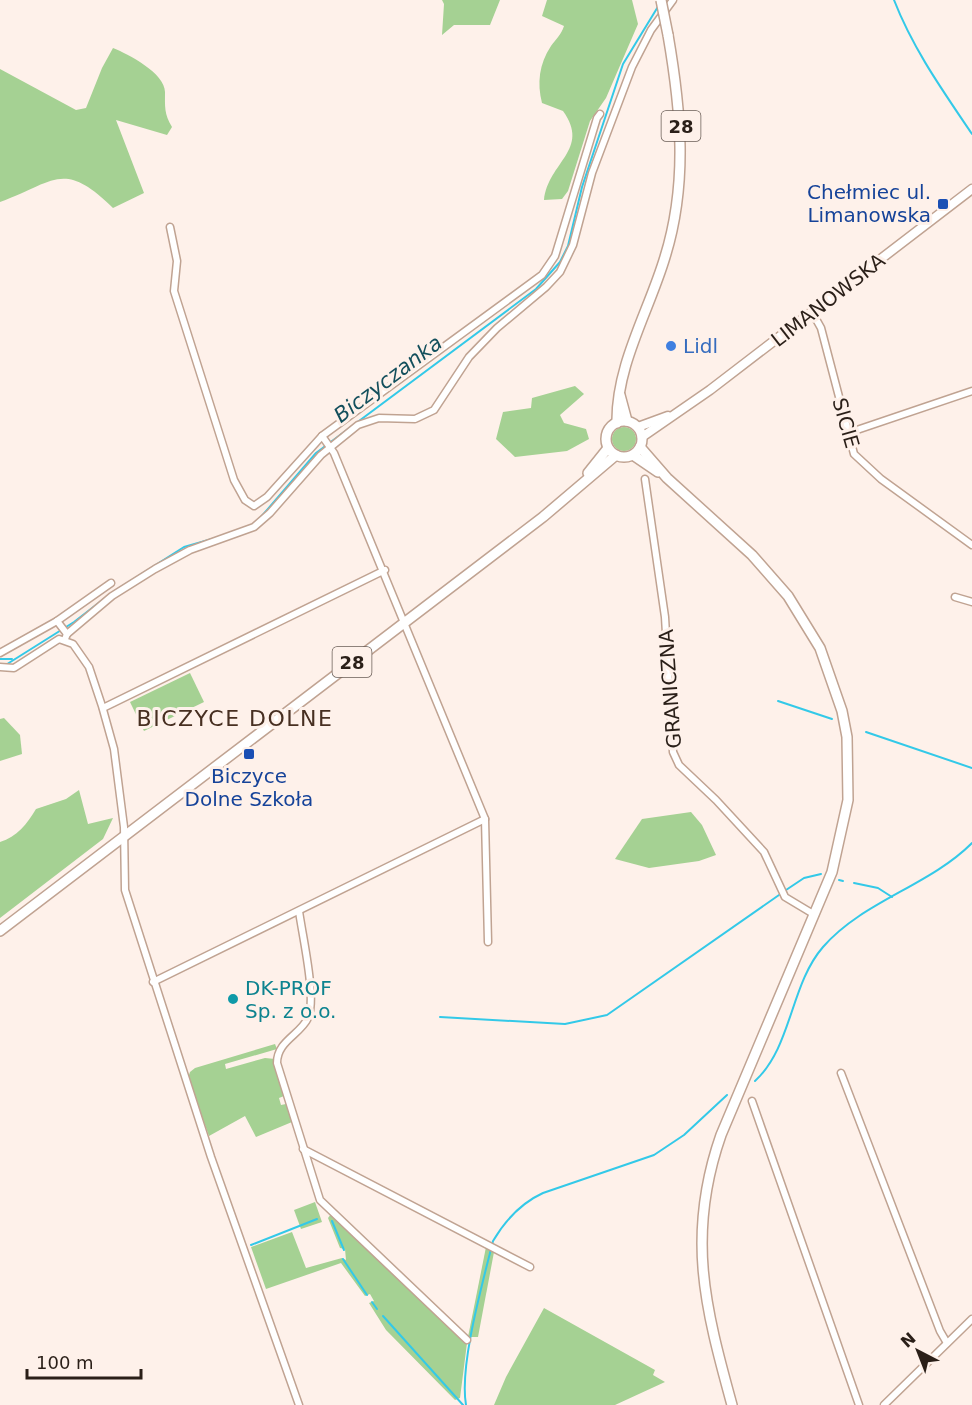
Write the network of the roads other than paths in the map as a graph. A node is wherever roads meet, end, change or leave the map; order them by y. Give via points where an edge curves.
1 (661, 0) edge
2 (673, 0) edge
3 (600, 114) dead end
4 (972, 189) edge
5 (170, 227) dead end
6 (812, 312) junction
7 (972, 391) edge
8 (620, 395) junction
9 (627, 421) junction
10 (617, 423) junction
11 (848, 434) junction
12 (322, 436) junction
13 (640, 437) junction
14 (331, 446) junction
15 (608, 448) junction
16 (616, 455) junction
17 (633, 455) junction
18 (667, 478) junction
19 (645, 479) dead end
20 (578, 487) junction
21 (972, 545) edge
22 (384, 570) junction
23 (111, 583) dead end
24 (955, 597) dead end
25 (972, 602) edge
26 (405, 622) junction
27 (63, 631) junction
28 (0, 653) edge
29 (1, 668) edge
30 (103, 708) junction
31 (485, 819) junction
32 (125, 836) junction
33 (299, 911) junction
34 (815, 915) junction
35 (0, 931) edge
36 (488, 942) dead end
37 (153, 982) junction
38 (841, 1073) dead end
39 (752, 1101) dead end
40 (303, 1149) junction
41 (530, 1267) dead end
42 (972, 1319) edge
43 (467, 1340) dead end
44 (947, 1343) junction
45 (299, 1405) edge
46 (732, 1405) edge
47 (859, 1405) edge
48 (884, 1405) edge

1 - 8 main road, 28, bridge via 682,137 675,217 666,255 627,362
2 - 14 street via 651,30 628,75 592,173 573,245 560,272 469,357 434,410 415,419 370,420
3 - 12 street via 555,255 542,275
4 - 6 main road, LIMANOWSKA
5 - 12 street via 177,261 174,291 234,480 245,500 254,506 267,497
6 - 11 street, SICIE via 821,328
6 - 13 main road, LIMANOWSKA
7 - 11 street
8 - 9 main road, 28
8 - 10 main road, 28
9 - 10 main road
9 - 13 main road
10 - 15 main road, 28 via 607,435
11 - 21 street, SICIE via 859,462
12 - 14 street
13 - 17 main road
13 - 18 main road
14 - 22 street
14 - 27 street via 254,527 190,550 154,569
15 - 16 main road
15 - 20 main road, 28
16 - 17 main road
16 - 20 main road, 28
17 - 18 main road
18 - 34 main road via 771,576 804,620 830,672 847,737 848,800 832,872
19 - 34 street, GRANICZNA via 665,617 673,752 679,765 764,852 785,897
20 - 26 main road, 28
22 - 26 street
22 - 30 street
23 - 27 street
24 - 25 street
26 - 31 street
26 - 32 main road, 28
27 - 28 street
27 - 29 street via 59,639 14,668
27 - 30 street via 89,667
30 - 32 street via 114,749
31 - 33 street
31 - 36 street
32 - 35 main road, 28
32 - 37 street via 124,885
33 - 37 street
33 - 40 street via 311,1004 304,1025 284,1044 277,1063
34 - 46 main road via 721,1135 704,1200 701,1240 706,1304
37 - 45 street
38 - 44 street
39 - 47 street
40 - 41 street
40 - 43 street via 323,1204
42 - 44 street
44 - 48 street

